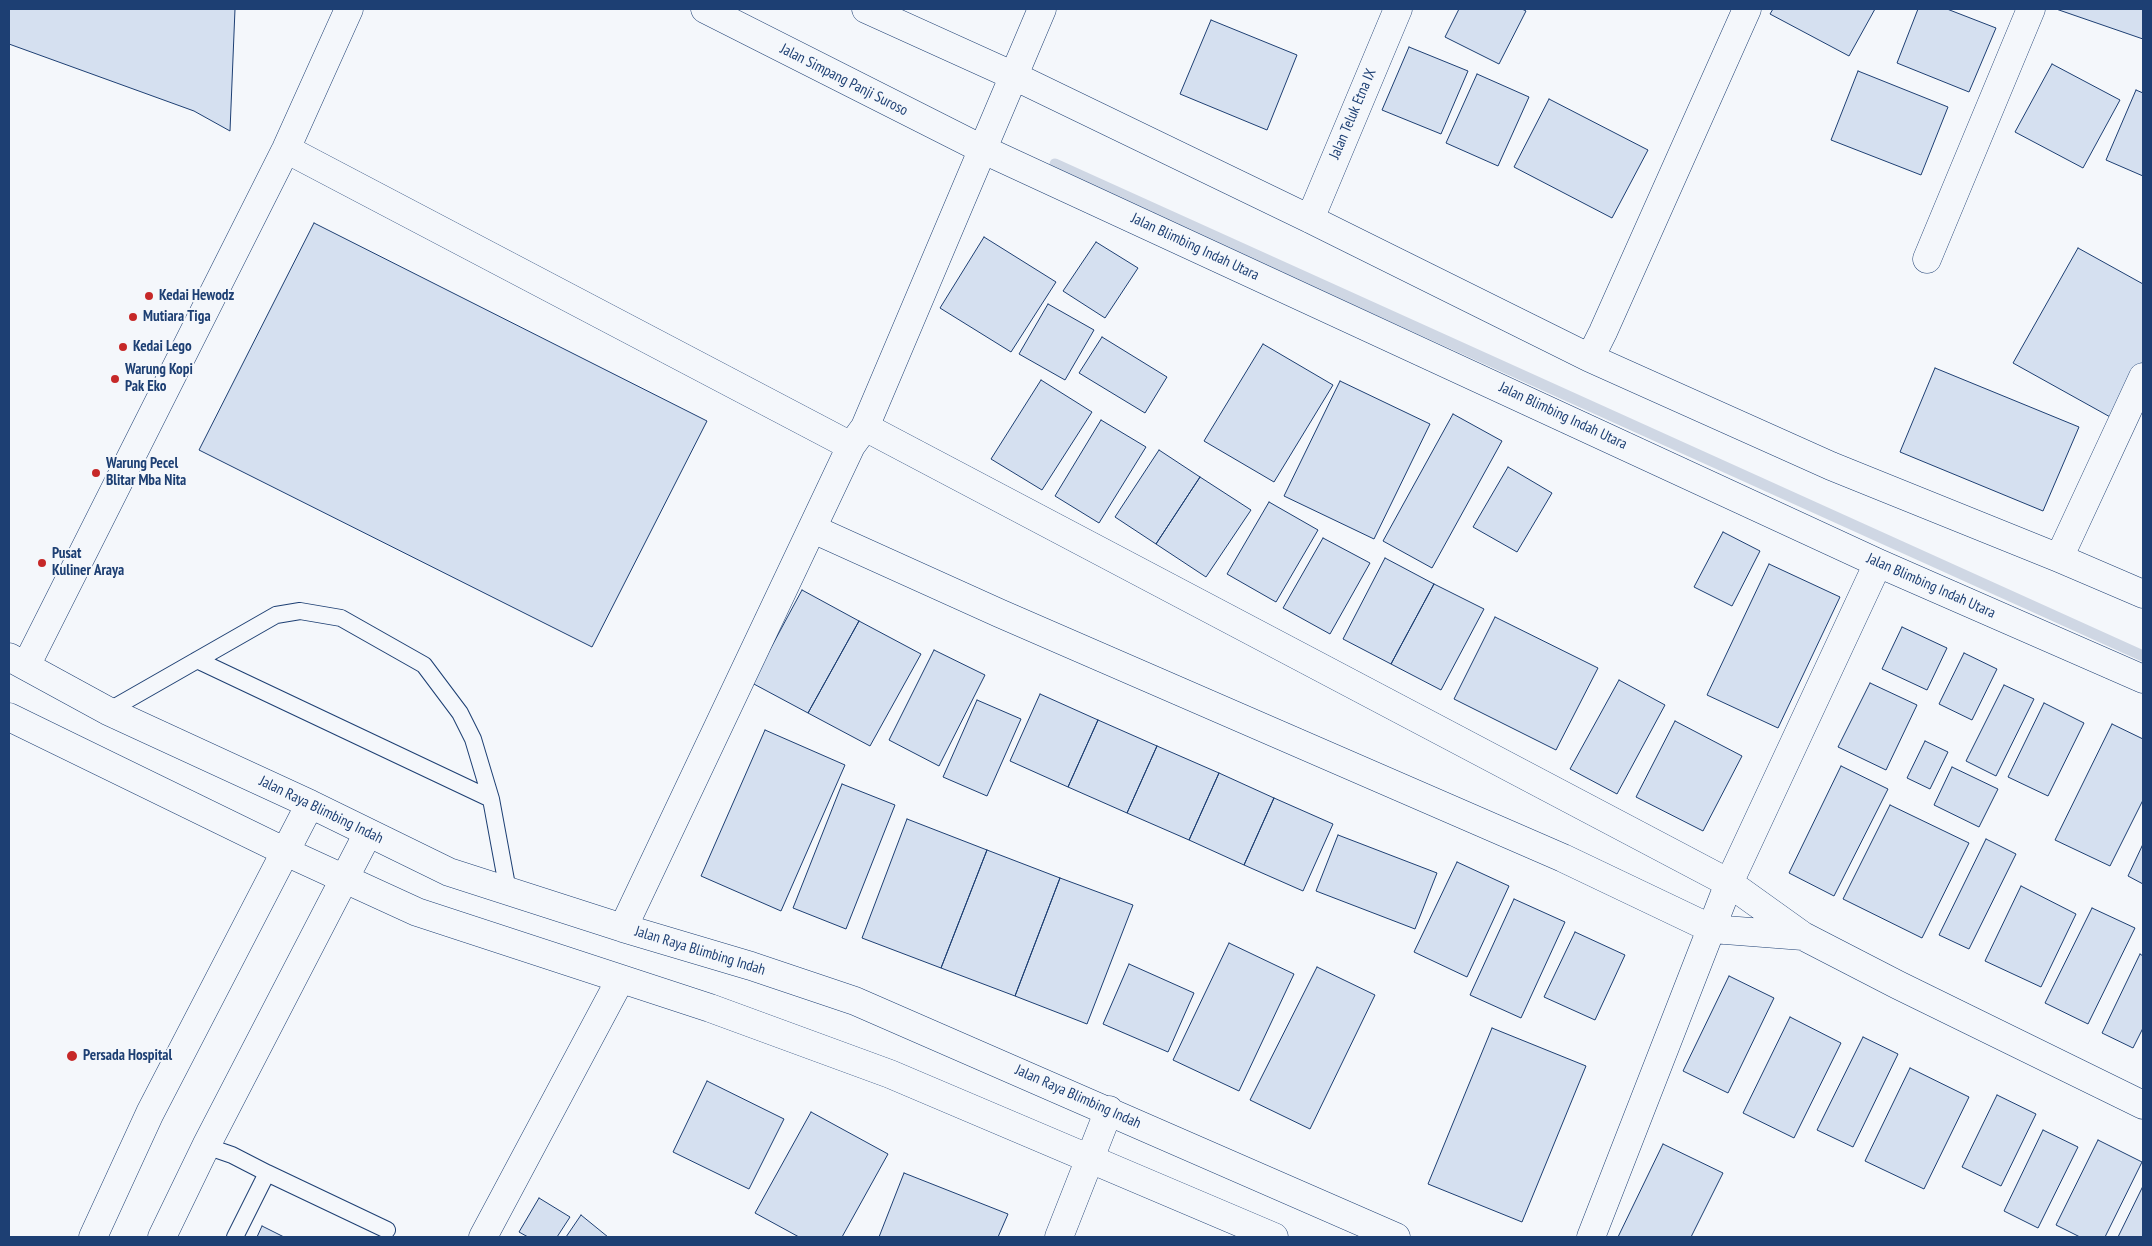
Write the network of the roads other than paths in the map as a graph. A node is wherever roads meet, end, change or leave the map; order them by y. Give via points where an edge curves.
1 (348, 9) edge
2 (705, 9) edge
3 (866, 9) edge
4 (1042, 9) edge
5 (1398, 9) edge
6 (1747, 9) edge
7 (2031, 9) edge
8 (1014, 76) junction
9 (286, 149) junction
10 (984, 150) junction
11 (1310, 219) junction
12 (1927, 259) dead end
13 (1590, 358) junction
14 (2143, 377) edge
15 (858, 437) junction
16 (813, 529) junction
17 (2059, 558) junction
18 (1878, 563) junction
19 (2143, 594) edge
20 (197, 660) junction
21 (18, 662) edge
22 (2143, 679) edge
23 (108, 711) junction
24 (10, 722) edge
25 (491, 799) junction
26 (310, 804) junction
27 (368, 833) junction
28 (286, 852) junction
29 (346, 879) junction
30 (1729, 883) junction
31 (508, 890) junction
32 (623, 928) junction
33 (1712, 929) junction
34 (1803, 936) junction
35 (620, 980) junction
36 (2143, 1104) edge
37 (1109, 1110) junction
38 (206, 1146) junction
39 (1089, 1159) junction
40 (267, 1173) junction
41 (387, 1230) dead end
42 (93, 1237) edge
43 (162, 1237) edge
44 (235, 1237) edge
45 (483, 1237) edge
46 (1059, 1237) edge
47 (1274, 1237) edge
48 (1396, 1237) edge
49 (1591, 1237) edge

1 - 9 street
2 - 10 street, Jalan Simpang Panji Suroso
3 - 8 street
4 - 8 street
5 - 11 street, Jalan Teluk Etna IX
6 - 13 street
7 - 12 street
8 - 10 street
8 - 11 street
9 - 15 street
9 - 21 street
10 - 15 street
10 - 18 street, Jalan Blimbing Indah Utara
11 - 13 street
13 - 17 street via 1831,466
14 - 17 street
15 - 16 street
15 - 30 street
16 - 32 street
16 - 33 street via 1563,858
17 - 19 street
18 - 22 street, Jalan Blimbing Indah Utara
18 - 30 street
20 - 23 lane
20 - 25 lane
20 - 25 lane via 276,615 300,611 341,618 424,665 460,713 473,738
21 - 23 street, Jalan Raya Blimbing Indah
23 - 26 street, Jalan Raya Blimbing Indah
24 - 28 street
25 - 31 lane
26 - 27 street, Jalan Raya Blimbing Indah
26 - 28 street
27 - 29 street
27 - 31 street, Jalan Raya Blimbing Indah via 450,872
28 - 29 street
28 - 42 street via 150,1113
29 - 35 street via 417,912
29 - 38 street
30 - 33 street
30 - 34 street
31 - 32 street, Jalan Raya Blimbing Indah
32 - 37 street, Jalan Raya Blimbing Indah via 856,1001
33 - 34 street
33 - 49 street
34 - 36 street
35 - 39 street via 710,1008 890,1074
35 - 45 street
37 - 39 street
37 - 48 street, Jalan Raya Blimbing Indah
38 - 40 lane
38 - 43 street
39 - 46 street
39 - 47 street
40 - 41 lane
40 - 44 lane

